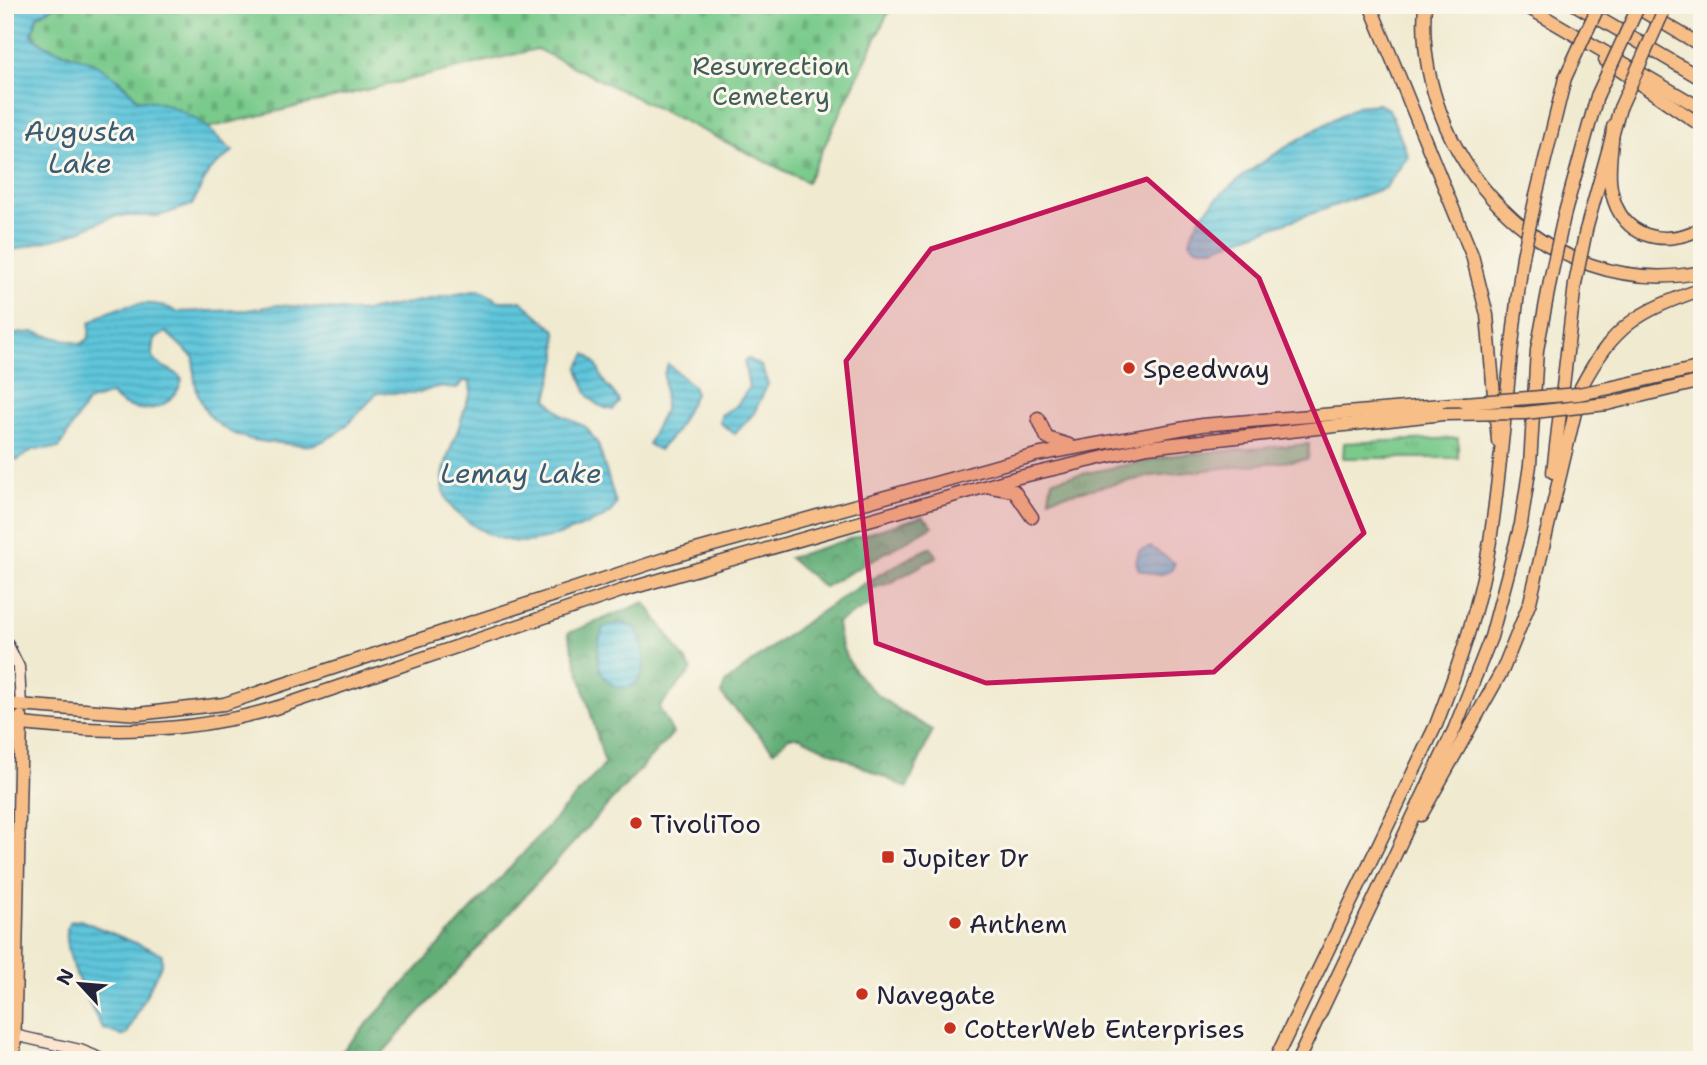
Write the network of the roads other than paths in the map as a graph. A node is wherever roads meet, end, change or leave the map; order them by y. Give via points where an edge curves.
1 (1370, 5) edge
2 (1425, 5) edge
3 (1524, 5) edge
4 (1576, 5) edge
5 (1600, 5) edge
6 (1633, 5) edge
7 (1639, 5) edge
8 (1666, 7) edge
9 (1668, 26) junction
10 (1566, 30) junction
11 (1702, 38) edge
12 (1702, 46) edge
13 (1702, 79) edge
14 (1702, 109) edge
15 (1702, 126) edge
16 (1613, 127) junction
17 (1702, 228) edge
18 (1702, 272) edge
19 (1702, 289) edge
20 (1702, 366) edge
21 (1702, 381) edge
22 (1038, 418) dead end
23 (1077, 446) junction
24 (1500, 451) junction
25 (984, 487) junction
26 (1032, 517) dead end
27 (1548, 528) junction
28 (5, 639) edge
29 (5, 704) edge
30 (22, 706) junction
31 (5, 722) edge
32 (21, 724) junction
33 (1363, 921) junction
34 (10, 1034) edge
35 (14, 1060) edge
36 (105, 1060) edge
37 (1275, 1060) edge
38 (1300, 1060) edge

1 - 24 highway via 1472,255 1487,315 1494,426
2 - 18 highway via 1427,63 1450,139 1469,170 1515,222 1544,243 1597,266 1665,275
3 - 10 highway
4 - 13 highway
5 - 24 highway, bridge via 1565,78 1536,196 1523,256
6 - 9 highway
7 - 33 highway, bridge via 1597,96 1550,276 1537,350 1530,466 1505,593 1458,719
8 - 16 highway, bridge
9 - 11 highway
9 - 12 highway
10 - 14 highway
10 - 15 highway
16 - 17 highway via 1611,191 1619,216 1636,233 1652,238 1686,236
16 - 27 highway, bridge via 1575,284
19 - 27 highway via 1650,307 1625,326 1595,360 1580,387
20 - 23 highway, bridge via 1578,394 1202,425
21 - 25 highway, bridge via 1607,404 1525,413 1443,414 1148,447
22 - 23 highway via 1048,438
23 - 30 highway via 701,547 240,700 148,714
24 - 37 highway via 1489,543 1458,669 1436,725
25 - 26 highway via 1014,491
25 - 32 highway via 621,591 244,718 141,732
27 - 33 highway via 1530,602 1503,669
28 - 30 main road via 19,667
29 - 30 highway
30 - 32 highway
31 - 32 highway
32 - 34 highway
33 - 38 highway
34 - 35 highway
34 - 36 main road

